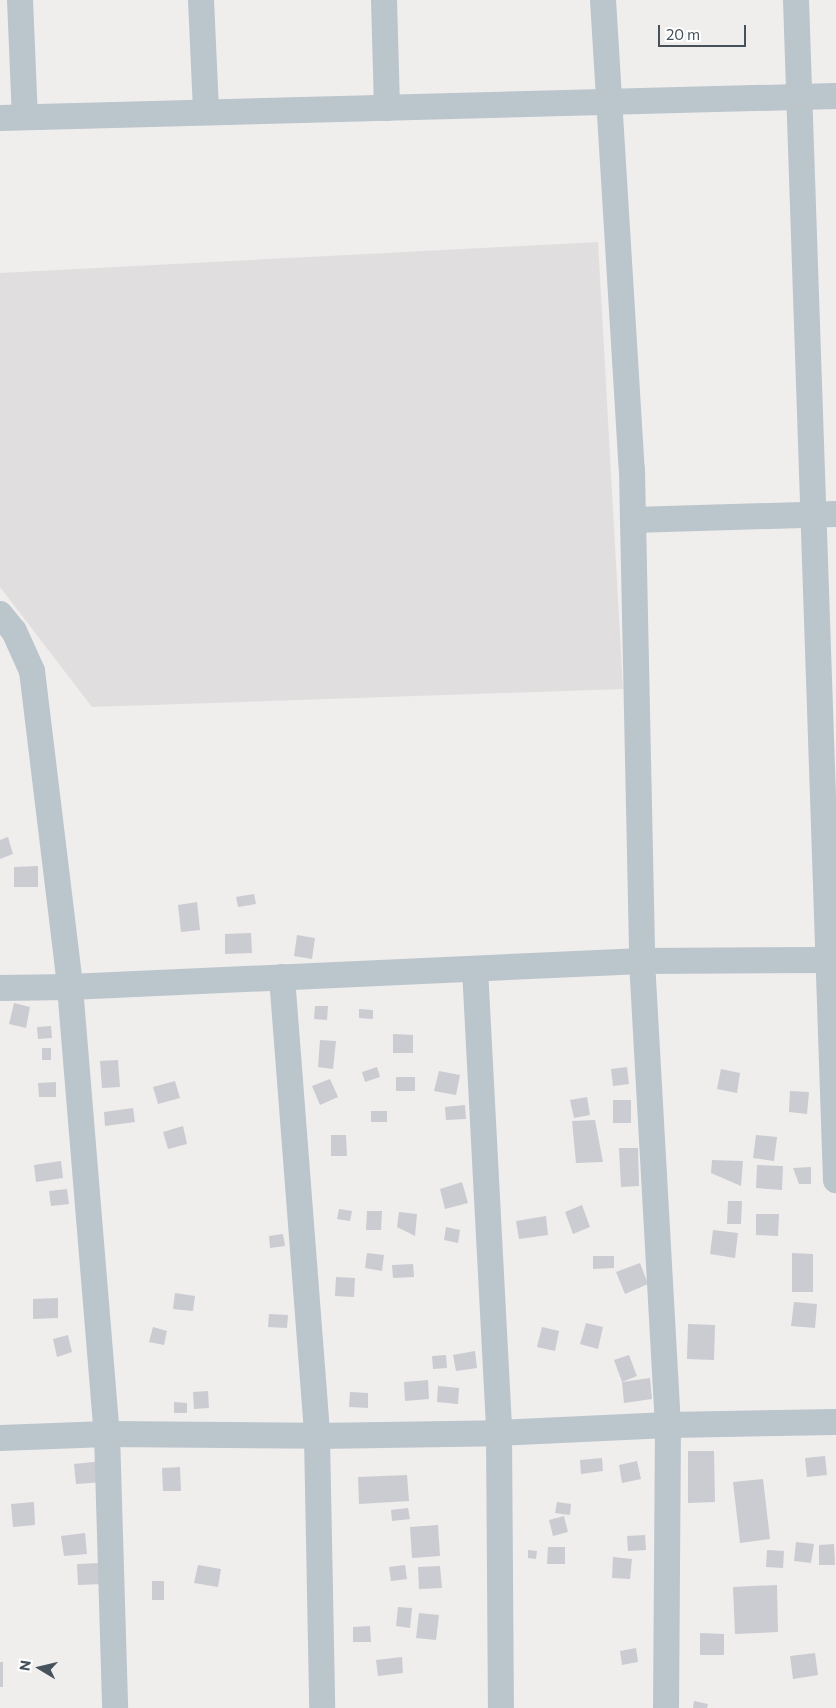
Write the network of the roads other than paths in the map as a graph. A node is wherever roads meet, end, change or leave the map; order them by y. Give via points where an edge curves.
1 (20, 0) edge
2 (201, 0) edge
3 (384, 0) edge
4 (603, 0) edge
5 (796, 0) edge
6 (836, 96) edge
7 (800, 97) junction
8 (608, 102) junction
9 (387, 108) junction
10 (206, 112) junction
11 (13, 118) edge
12 (825, 514) edge
13 (633, 520) junction
14 (0, 614) edge
15 (832, 960) edge
16 (642, 961) junction
17 (475, 969) junction
18 (282, 977) junction
19 (70, 987) junction
20 (0, 988) edge
21 (836, 1180) edge
22 (836, 1422) edge
23 (668, 1425) junction
24 (499, 1432) junction
25 (107, 1434) junction
26 (317, 1436) junction
27 (0, 1438) edge
28 (115, 1708) edge
29 (322, 1708) edge
30 (501, 1708) edge
31 (666, 1708) edge

1 - 11 street
2 - 10 street
3 - 9 street
4 - 8 street
5 - 7 street
6 - 7 street
7 - 8 street
7 - 12 street
8 - 9 street
8 - 13 street
9 - 10 street
10 - 11 street
12 - 13 street
12 - 15 street
13 - 16 street
14 - 19 street via 14,631 32,671
15 - 16 street
15 - 21 street
16 - 17 street
16 - 23 street
17 - 18 street
17 - 24 street
18 - 19 street
18 - 26 street
19 - 20 street
19 - 25 street
22 - 23 street
23 - 24 street
23 - 31 street
24 - 26 street
24 - 30 street
25 - 26 street
25 - 27 street
25 - 28 street
26 - 29 street

